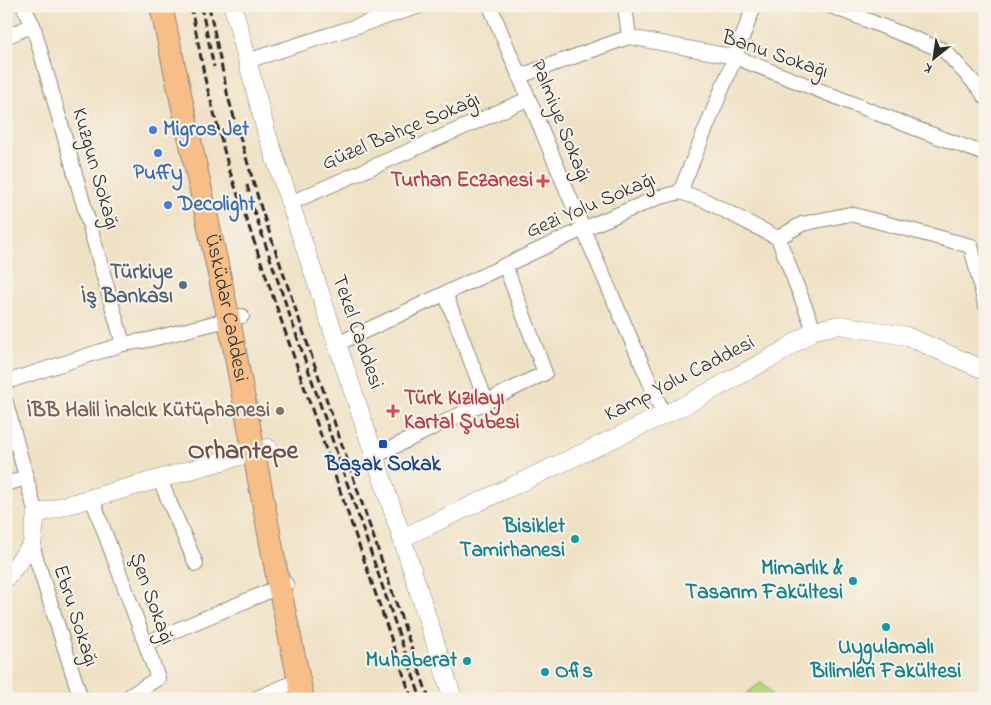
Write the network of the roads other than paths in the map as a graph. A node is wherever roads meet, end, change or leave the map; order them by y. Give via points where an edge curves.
1 (23, 6) edge
2 (161, 6) edge
3 (174, 6) edge
4 (233, 6) edge
5 (420, 6) edge
6 (490, 6) edge
7 (625, 6) edge
8 (754, 6) edge
9 (840, 8) edge
10 (33, 25) junction
11 (6, 37) edge
12 (629, 37) junction
13 (735, 57) junction
14 (247, 61) junction
15 (520, 76) junction
16 (985, 97) edge
17 (528, 99) junction
18 (985, 154) edge
19 (680, 192) junction
20 (290, 203) junction
21 (583, 229) junction
22 (778, 238) junction
23 (505, 265) junction
24 (445, 294) junction
25 (985, 304) edge
26 (236, 318) junction
27 (814, 330) junction
28 (123, 344) junction
29 (337, 344) junction
30 (985, 368) edge
31 (6, 382) edge
32 (486, 401) junction
33 (6, 403) edge
34 (664, 415) junction
35 (261, 450) junction
36 (375, 456) junction
37 (25, 478) junction
38 (160, 480) junction
39 (6, 484) edge
40 (92, 498) junction
41 (36, 514) junction
42 (402, 538) junction
43 (32, 545) junction
44 (196, 564) dead end
45 (6, 578) edge
46 (284, 584) junction
47 (146, 643) junction
48 (301, 689) edge
49 (81, 699) edge
50 (125, 699) edge
51 (255, 699) edge
52 (315, 699) edge
53 (453, 699) edge

1 - 10 street, Kuzgun Sokağı
2 - 26 main road, Üsküdar Caddesi
3 - 26 main road, Üsküdar Caddesi
4 - 14 street, Tekel Caddesi
5 - 14 street
6 - 15 street, Palmiye Sokağı
7 - 12 street
8 - 13 street, Gezi Yolu Sokağı
9 - 16 street via 945,51
10 - 11 street
10 - 28 street, Kuzgun Sokağı
12 - 13 street, Banu Sokağı
12 - 15 street
13 - 18 street, Banu Sokağı
13 - 19 street, Gezi Yolu Sokağı
14 - 20 street, Tekel Caddesi
15 - 17 street, Palmiye Sokağı
17 - 20 street, Güzel Bahçe Sokağı
17 - 21 street, Palmiye Sokağı
19 - 21 street, Gezi Yolu Sokağı via 657,198
19 - 22 street via 704,200
20 - 29 street, Tekel Caddesi
21 - 23 street, Gezi Yolu Sokağı
21 - 34 street, Palmiye Sokağı
22 - 25 street via 802,224 850,214 971,246
22 - 27 street
23 - 24 street, Gezi Yolu Sokağı
23 - 32 street via 545,373
24 - 29 street, Gezi Yolu Sokağı
24 - 32 street
26 - 28 street
26 - 35 main road, Üsküdar Caddesi
27 - 30 street, Kamp Yolu Caddesi via 840,325 906,336
27 - 34 street, Kamp Yolu Caddesi
28 - 31 street
29 - 36 street, Tekel Caddesi
32 - 36 street
33 - 37 street
34 - 42 street, Kamp Yolu Caddesi
35 - 38 street
35 - 46 main road, Üsküdar Caddesi
36 - 42 street, Tekel Caddesi
37 - 39 street
37 - 41 street
38 - 40 street
38 - 44 street
40 - 41 street
40 - 47 street, Şen Sokağı
41 - 43 street
42 - 53 street, Tekel Caddesi
43 - 45 street
43 - 49 street, Ebru Sokağı
46 - 47 street
46 - 48 main road, Üsküdar Caddesi
46 - 52 main road, Üsküdar Caddesi
47 - 50 street, Şen Sokağı via 158,678
48 - 51 street

